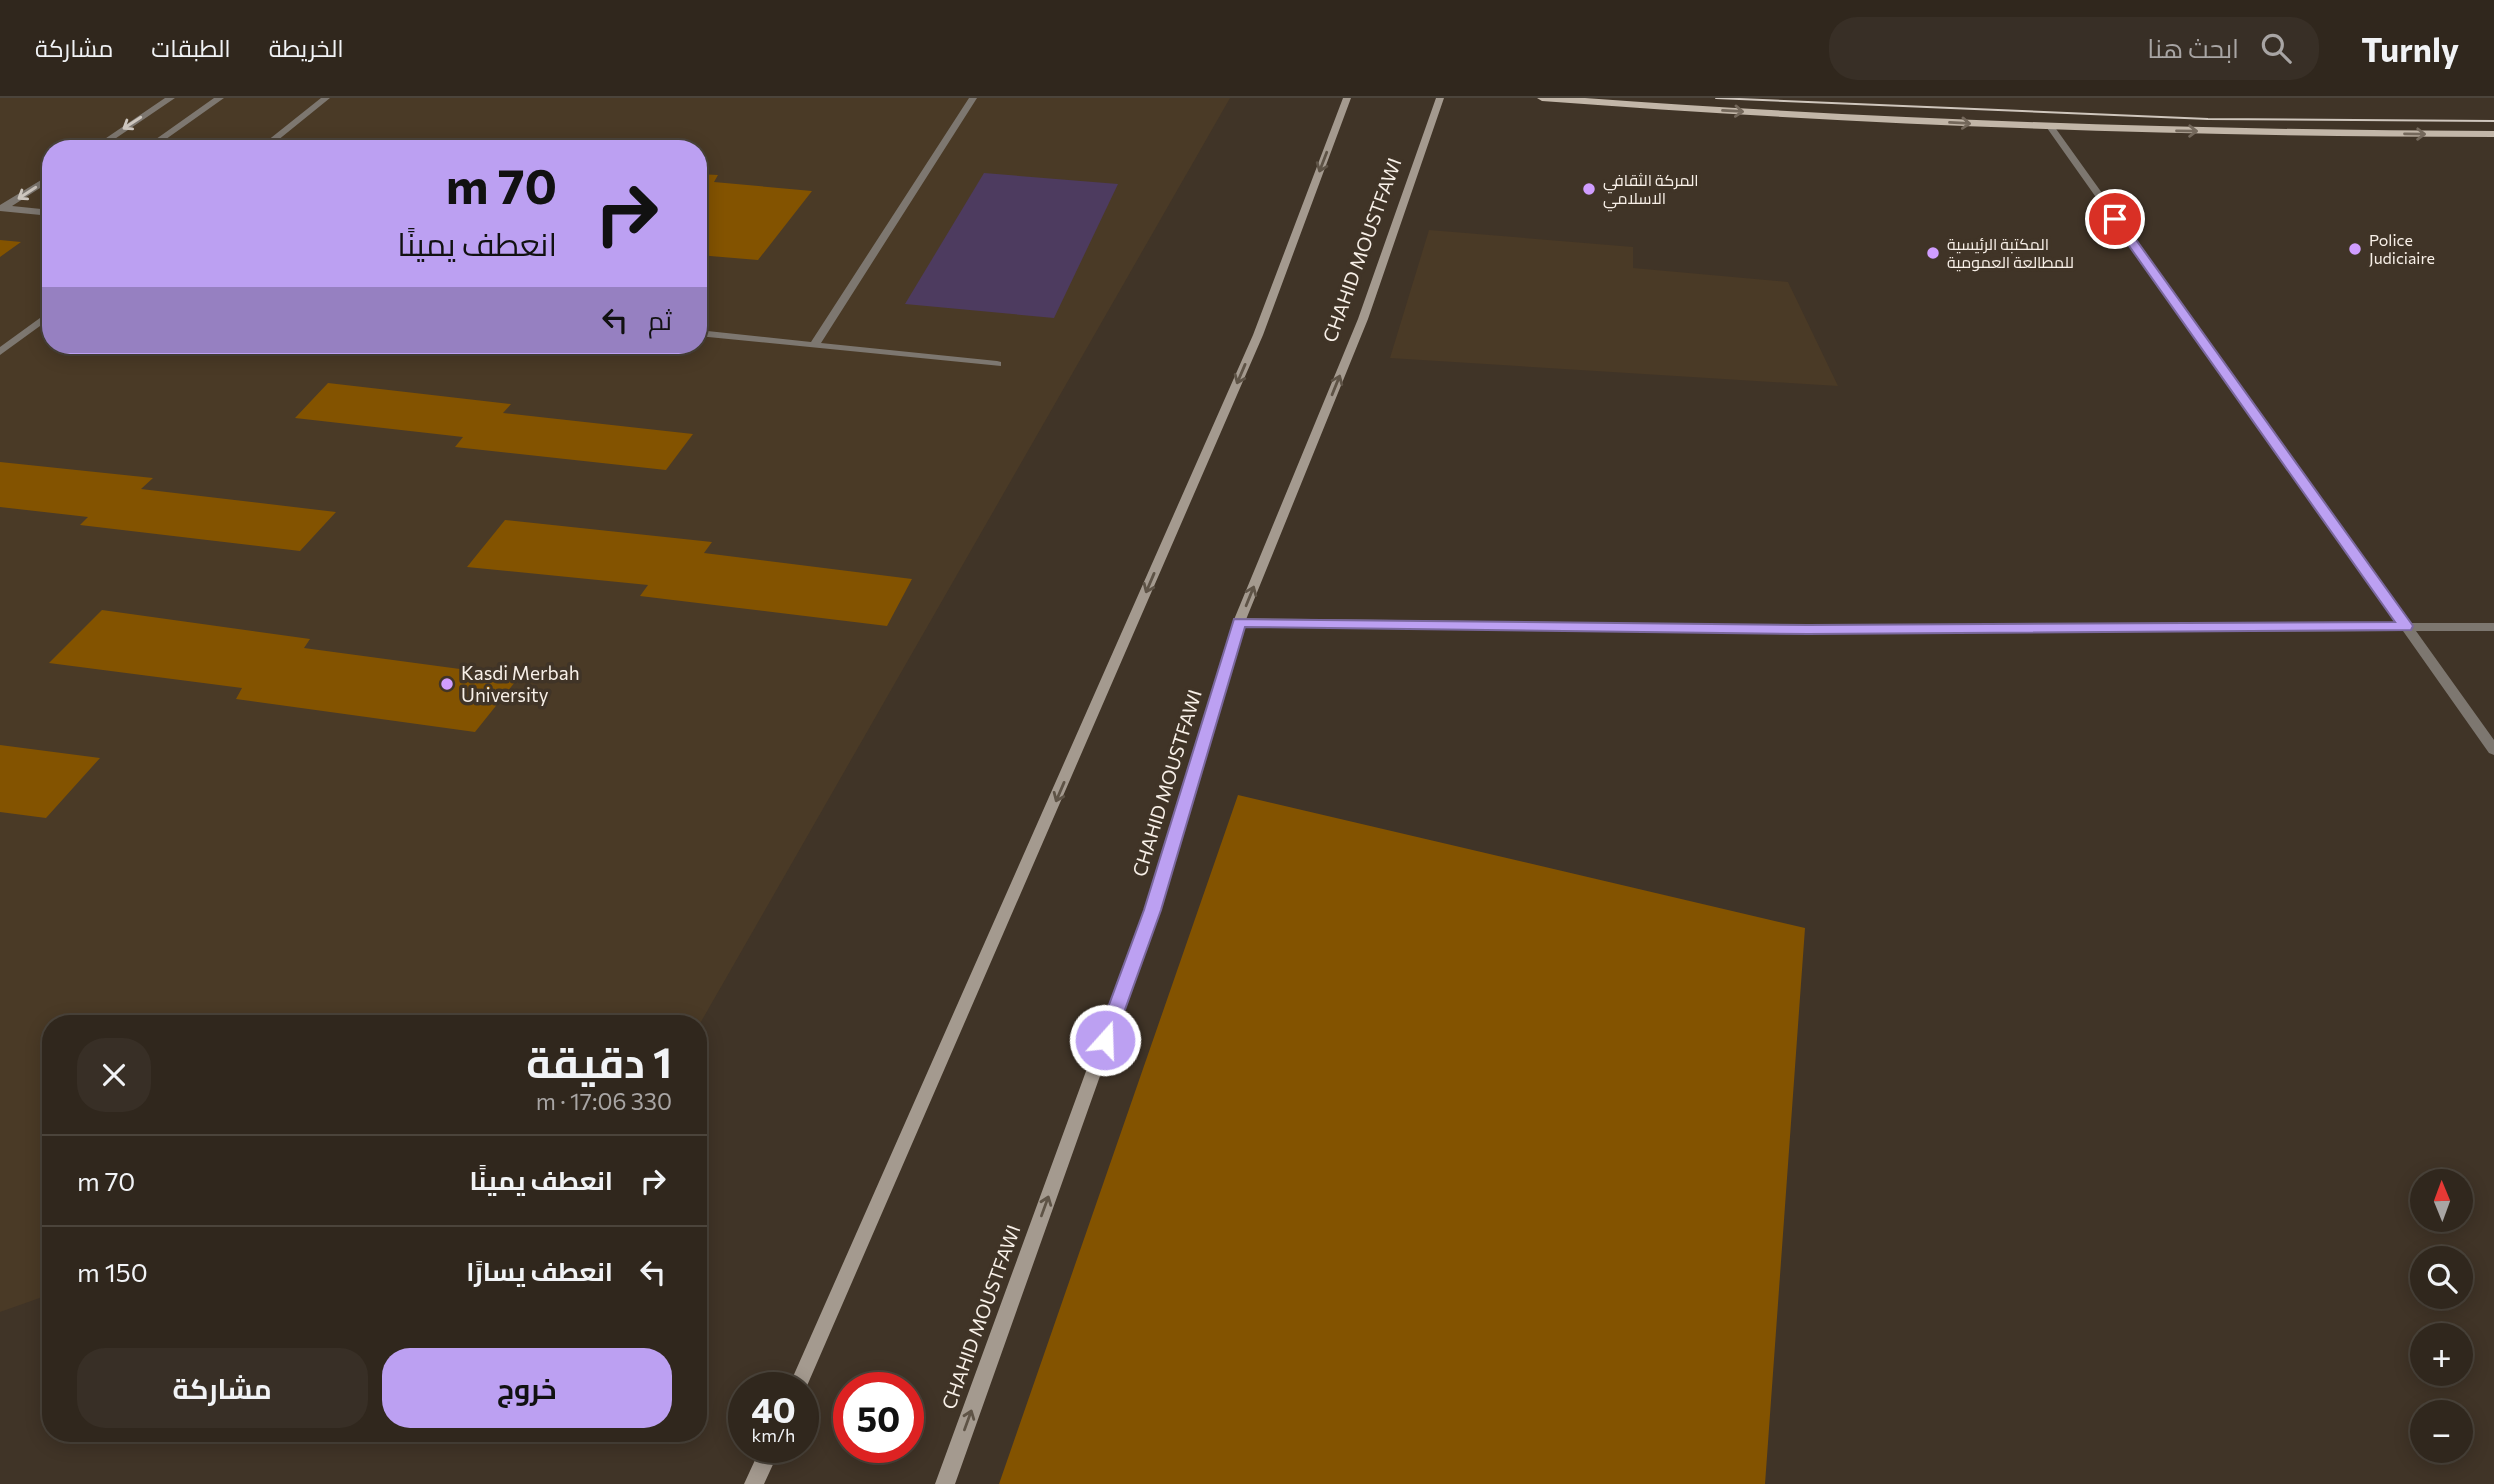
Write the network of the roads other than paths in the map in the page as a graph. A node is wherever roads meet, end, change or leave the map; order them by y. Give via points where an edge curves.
1 (171, 98) edge
2 (220, 98) edge
3 (326, 98) edge
4 (973, 98) edge
5 (1346, 98) edge
6 (1440, 98) edge
7 (1542, 98) edge
8 (2051, 128) junction
9 (2494, 134) edge
10 (108, 140) edge
11 (159, 140) edge
12 (272, 140) edge
13 (42, 183) edge
14 (2, 208) edge
15 (42, 212) edge
16 (42, 320) edge
17 (707, 334) edge
18 (814, 345) junction
19 (0, 352) edge
20 (997, 364) dead end
21 (1239, 622) junction
22 (2406, 626) junction
23 (2494, 626) edge
24 (2494, 750) edge
25 (804, 1372) edge
26 (764, 1463) edge
27 (754, 1484) edge
28 (945, 1484) edge

1 -> 10 street
2 - 11 street
3 - 12 street
4 - 18 street
5 -> 25 main road via 1258,335
21 -> 6 main road, CHAHID MOUSTFAWI via 1363,319
7 -> 8 main road
8 -> 9 main road
8 - 22 street
13 -> 14 street
14 - 15 street
16 - 19 street
17 - 18 street
18 - 20 street
21 - 22 street via 1808,629
28 -> 21 main road, CHAHID MOUSTFAWI via 1152,910
22 - 23 street
22 - 24 street
26 - 27 main road

